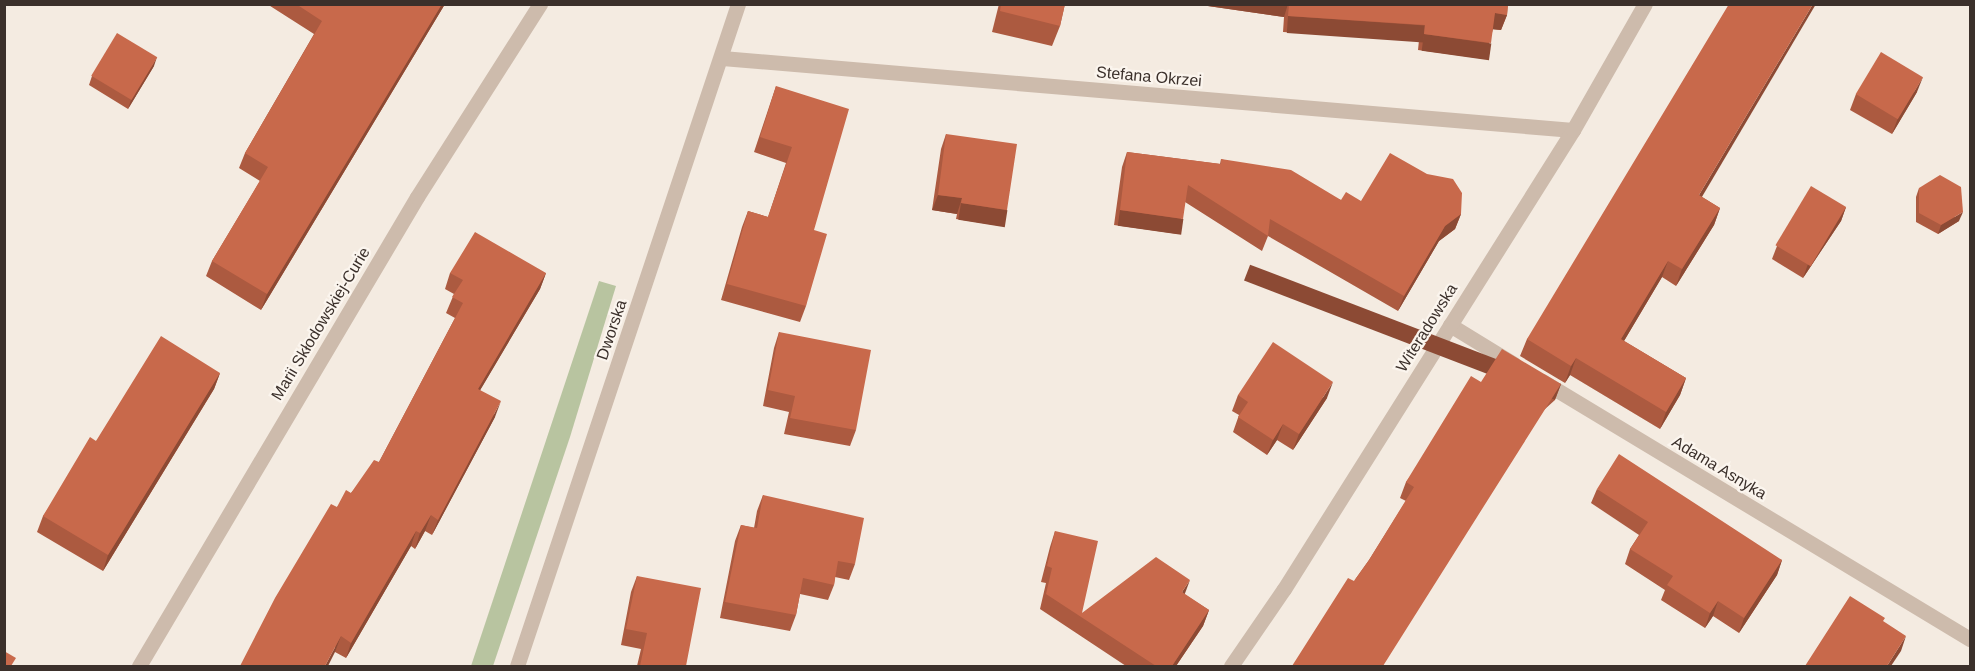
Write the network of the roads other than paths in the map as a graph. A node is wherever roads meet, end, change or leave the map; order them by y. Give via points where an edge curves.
1 (540, 4) edge
2 (738, 4) edge
3 (1645, 4) edge
4 (722, 58) junction
5 (1573, 130) junction
6 (1450, 325) junction
7 (1971, 639) edge
8 (139, 666) edge
9 (517, 666) edge
10 (1231, 666) edge

1 - 8 street, Marii Skłodowskiej-Curie via 417,197
2 - 4 street, Dworska
3 - 5 street, Witeradowska
4 - 5 street, Stefana Okrzei
4 - 9 street, Dworska
5 - 6 street, Witeradowska
6 - 7 street, Adama Asnyka
6 - 10 street, Witeradowska

